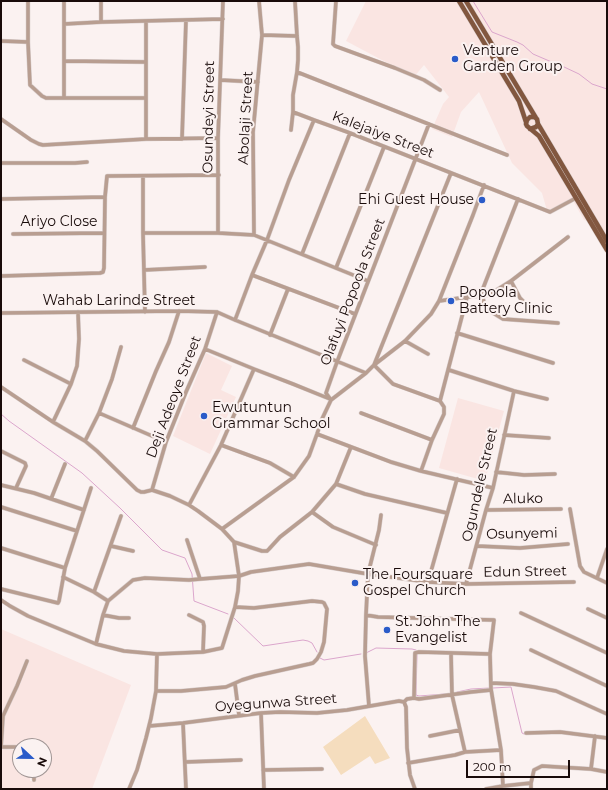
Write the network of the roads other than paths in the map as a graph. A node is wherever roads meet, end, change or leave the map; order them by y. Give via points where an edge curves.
1 (28, 1) edge
2 (64, 1) edge
3 (100, 1) edge
4 (223, 1) edge
5 (259, 1) edge
6 (295, 1) edge
7 (336, 1) edge
8 (459, 1) edge
9 (466, 1) edge
10 (223, 19) junction
11 (186, 20) junction
12 (100, 22) junction
13 (146, 22) junction
14 (64, 24) junction
15 (262, 35) junction
16 (297, 36) junction
17 (1, 41) edge
18 (28, 42) junction
19 (64, 61) junction
20 (146, 62) junction
21 (298, 72) junction
22 (220, 80) junction
23 (258, 82) junction
24 (440, 90) dead end
25 (64, 98) junction
26 (146, 98) junction
27 (293, 112) junction
28 (536, 118) junction
29 (1, 119) edge
30 (314, 120) junction
31 (526, 122) junction
32 (429, 124) junction
33 (538, 124) junction
34 (530, 129) junction
35 (291, 130) dead end
36 (350, 133) junction
37 (218, 138) junction
38 (146, 139) junction
39 (182, 139) junction
40 (384, 147) junction
41 (507, 155) dead end
42 (416, 159) junction
43 (86, 162) dead end
44 (1, 163) edge
45 (451, 173) junction
46 (219, 175) junction
47 (142, 176) junction
48 (484, 185) junction
49 (105, 196) junction
50 (576, 198) junction
51 (1, 199) edge
52 (518, 199) junction
53 (104, 233) junction
54 (218, 233) junction
55 (13, 234) dead end
56 (143, 234) junction
57 (254, 236) junction
58 (568, 237) dead end
59 (267, 240) junction
60 (607, 241) edge
61 (607, 250) edge
62 (302, 254) junction
63 (205, 267) dead end
64 (336, 268) junction
65 (144, 270) junction
66 (252, 275) junction
67 (1, 276) edge
68 (368, 281) junction
69 (511, 281) junction
70 (288, 289) junction
71 (481, 296) junction
72 (467, 297) junction
73 (440, 301) junction
74 (529, 307) dead end
75 (179, 311) junction
76 (78, 312) junction
77 (145, 312) junction
78 (217, 312) junction
79 (1, 313) edge
80 (355, 314) junction
81 (235, 320) junction
82 (558, 323) dead end
83 (457, 333) junction
84 (270, 334) junction
85 (405, 341) junction
86 (121, 347) dead end
87 (205, 349) junction
88 (428, 354) dead end
89 (24, 360) dead end
90 (337, 362) junction
91 (553, 363) dead end
92 (374, 365) junction
93 (254, 369) junction
94 (449, 370) junction
95 (366, 374) junction
96 (71, 384) junction
97 (1, 387) edge
98 (514, 391) junction
99 (547, 399) dead end
100 (331, 400) junction
101 (440, 401) junction
102 (99, 413) junction
103 (361, 413) dead end
104 (53, 422) junction
105 (133, 428) junction
106 (317, 434) junction
107 (504, 435) junction
108 (549, 438) dead end
109 (432, 440) junction
110 (85, 441) junction
111 (166, 442) junction
112 (221, 445) junction
113 (350, 447) junction
114 (1, 451) edge
115 (65, 464) dead end
116 (421, 471) junction
117 (496, 472) junction
118 (555, 474) dead end
119 (294, 477) junction
120 (457, 480) junction
121 (336, 484) junction
122 (1, 485) edge
123 (16, 488) junction
124 (92, 488) dead end
125 (493, 488) junction
126 (152, 490) junction
127 (51, 499) junction
128 (189, 505) junction
129 (1, 507) edge
130 (561, 509) dead end
131 (570, 509) dead end
132 (84, 510) junction
133 (486, 510) junction
134 (312, 512) junction
135 (447, 513) junction
136 (381, 515) dead end
137 (121, 516) dead end
138 (222, 529) junction
139 (77, 531) junction
140 (187, 540) dead end
141 (234, 542) junction
142 (568, 544) dead end
143 (376, 545) junction
144 (111, 546) junction
145 (477, 546) junction
146 (1, 548) edge
147 (607, 549) edge
148 (132, 552) dead end
149 (65, 568) junction
150 (368, 574) junction
151 (239, 576) junction
152 (63, 577) junction
153 (597, 578) junction
154 (200, 579) junction
155 (428, 582) junction
156 (574, 582) dead end
157 (607, 583) edge
158 (466, 584) junction
159 (1, 589) edge
160 (94, 592) junction
161 (1, 600) edge
162 (108, 601) junction
163 (235, 607) junction
164 (588, 609) dead end
165 (521, 612) dead end
166 (103, 615) junction
167 (189, 615) dead end
168 (366, 615) junction
169 (129, 618) dead end
170 (607, 618) edge
171 (96, 644) junction
172 (531, 650) dead end
173 (203, 652) junction
174 (451, 653) junction
175 (607, 653) edge
176 (157, 654) junction
177 (490, 654) junction
178 (27, 661) dead end
179 (235, 684) junction
180 (607, 685) edge
181 (491, 687) junction
182 (156, 691) junction
183 (452, 695) junction
184 (414, 698) junction
185 (404, 702) junction
186 (369, 706) junction
187 (261, 714) junction
188 (607, 714) edge
189 (239, 716) junction
190 (183, 723) junction
191 (149, 726) junction
192 (460, 730) junction
193 (526, 733) dead end
194 (430, 736) dead end
195 (595, 736) junction
196 (607, 738) edge
197 (1, 748) edge
198 (12, 748) edge
199 (500, 750) junction
200 (465, 752) junction
201 (241, 760) dead end
202 (185, 762) junction
203 (408, 763) junction
204 (322, 768) dead end
205 (591, 769) junction
206 (263, 770) junction
207 (607, 772) edge
208 (531, 783) junction
209 (503, 786) junction
210 (129, 789) edge
211 (186, 789) edge
212 (264, 789) edge
213 (415, 789) edge
214 (486, 789) edge
215 (531, 789) edge

1 - 18 street
2 - 14 street
3 - 12 street
4 - 10 street, Osundeyi Street
5 - 15 street, Abolaji Street
6 - 16 street
7 - 24 street via 335,46 424,80
8 - 31 main road via 519,101
9 - 28 main road
10 - 11 street
10 - 22 street, Osundeyi Street
11 - 13 street
11 - 39 street
12 - 13 street
12 - 14 street
13 - 20 street
14 - 19 street
15 - 16 street
15 - 23 street, Abolaji Street
16 - 21 street
17 - 18 street
18 - 25 street via 30,85 46,98
19 - 20 street
19 - 25 street
20 - 26 street
21 - 27 street
21 - 32 street
22 - 23 street
22 - 37 street, Osundeyi Street
23 - 57 street, Abolaji Street via 253,132
25 - 26 street
26 - 38 street
27 - 30 street
27 - 35 street
28 - 31 main road via 530,117
28 - 33 main road
29 - 38 street via 30,140 43,145
30 - 36 street, Kalejaiye Street
30 - 59 street, Kalejaiye Street
31 - 34 main road
32 - 41 street
32 - 42 street, Olafuyi Popoola Street
33 - 34 main road
33 - 60 main road
34 - 50 main road via 540,136
36 - 40 street, Kalejaiye Street
36 - 62 street
37 - 39 street
37 - 46 street, Osundeyi Street
38 - 39 street
40 - 42 street, Kalejaiye Street
40 - 64 street
42 - 45 street, Kalejaiye Street
42 - 68 street, Olafuyi Popoola Street
43 - 44 street
45 - 48 street, Kalejaiye Street
45 - 92 street
46 - 47 street
46 - 54 street, Osundeyi Street
47 - 49 street via 107,176
47 - 56 street
48 - 52 street, Kalejaiye Street
48 - 73 street
49 - 51 street
49 - 53 street
50 - 52 street, Kalejaiye Street via 550,212
50 - 61 main road
52 - 71 street
53 - 55 street, Ariyo Close
53 - 67 street via 104,268 100,273
54 - 56 street
54 - 57 street
56 - 65 street
57 - 59 street
58 - 69 street
59 - 62 street
59 - 66 street, Kalejaiye Street
62 - 64 street
63 - 65 street
64 - 68 street
65 - 77 street
66 - 70 street
66 - 81 street, Kalejaiye Street
68 - 80 street, Olafuyi Popoola Street
69 - 71 street via 492,293
69 - 74 street via 520,298
70 - 80 street
70 - 84 street
71 - 72 street
71 - 82 street via 490,312 503,319
72 - 73 street
72 - 83 street
73 - 85 street
75 - 77 street, Wahab Larinde Street
75 - 78 street, Wahab Larinde Street
75 - 105 street via 169,342
76 - 77 street, Wahab Larinde Street
76 - 79 street, Wahab Larinde Street
76 - 96 street via 79,340
78 - 81 street, Wahab Larinde Street
78 - 87 street, Deji Adeoye Street
80 - 90 street, Olafuyi Popoola Street
81 - 84 street, Wahab Larinde Street
83 - 91 street
83 - 94 street
84 - 90 street, Wahab Larinde Street
85 - 88 street
85 - 92 street
86 - 102 street
87 - 93 street
87 - 111 street, Deji Adeoye Street
89 - 96 street
90 - 95 street, Wahab Larinde Street
90 - 100 street, Olafuyi Popoola Street via 326,393
92 - 95 street
92 - 101 street via 393,384
93 - 100 street
93 - 112 street
94 - 98 street
94 - 101 street
95 - 100 street
96 - 104 street
97 - 104 street
98 - 99 street
98 - 107 street, Ogundele Street
100 - 106 street
101 - 109 street via 444,407 444,414
102 - 105 street
102 - 110 street
103 - 109 street
104 - 110 street
105 - 111 street
106 - 113 street
106 - 119 street via 309,456
107 - 108 street
107 - 117 street, Ogundele Street
109 - 116 street
110 - 126 street via 137,490
111 - 126 street, Deji Adeoye Street
112 - 119 street via 270,463
112 - 128 street
113 - 116 street
113 - 121 street
114 - 123 street via 25,463
115 - 127 street
116 - 120 street
117 - 118 street via 524,475
117 - 125 street, Ogundele Street
119 - 138 street
120 - 125 street
120 - 135 street
121 - 134 street
121 - 135 street via 365,494
122 - 123 street
123 - 127 street
124 - 132 street
125 - 133 street, Ogundele Street
126 - 128 street
127 - 132 street
128 - 138 street
129 - 139 street
130 - 133 street, Aluko
131 - 153 street via 580,566 584,572
132 - 139 street
133 - 145 street, Ogundele Street
134 - 141 street via 280,537 267,551
134 - 143 street via 333,527
135 - 155 street
136 - 143 street
137 - 144 street
138 - 141 street
139 - 149 street
140 - 154 street
141 - 151 street
142 - 145 street, Osunyemi via 520,548
143 - 150 street
144 - 148 street
144 - 160 street
145 - 158 street, Ogundele Street
146 - 149 street
147 - 153 street
149 - 152 street
150 - 151 street, Edun Street via 309,564
150 - 155 street, Edun Street
150 - 168 street
151 - 154 street, Edun Street
151 - 163 street
152 - 159 street via 58,602
152 - 160 street
153 - 157 street
154 - 162 street, Edun Street via 133,580
155 - 158 street, Edun Street
156 - 158 street, Edun Street
160 - 162 street
161 - 171 street via 28,616
162 - 166 street
163 - 173 street via 222,648
163 - 179 street via 254,608 317,601 324,603 327,609 324,642 314,662 255,676
164 - 170 street
165 - 175 street
166 - 169 street
166 - 171 street
167 - 173 street via 203,622
168 - 177 street via 494,620
168 - 186 street via 365,656
171 - 176 street
172 - 180 street
173 - 176 street
174 - 177 street
174 - 183 street
174 - 184 street via 415,653
176 - 182 street
177 - 181 street
178 - 197 street via 2,716
179 - 182 street via 181,691
179 - 189 street
181 - 183 street, Oyegunwa Street
181 - 188 street, Oyegunwa Street via 513,684 556,691
181 - 199 street
182 - 191 street
183 - 184 street, Oyegunwa Street
183 - 192 street
184 - 185 street, Oyegunwa Street
185 - 186 street, Oyegunwa Street
185 - 203 street
186 - 187 street, Oyegunwa Street via 317,713
187 - 189 street, Oyegunwa Street
187 - 206 street
189 - 190 street, Oyegunwa Street
190 - 191 street, Oyegunwa Street
190 - 202 street
191 - 210 street
192 - 194 street
192 - 200 street
193 - 195 street via 560,732
195 - 196 street
195 - 205 street
197 - 198 street
199 - 200 street
199 - 209 street
200 - 203 street
201 - 202 street
202 - 211 street
203 - 213 street
204 - 206 street
205 - 207 street
205 - 208 street via 542,766 534,770
206 - 212 street
208 - 209 street
208 - 215 street
209 - 214 street

